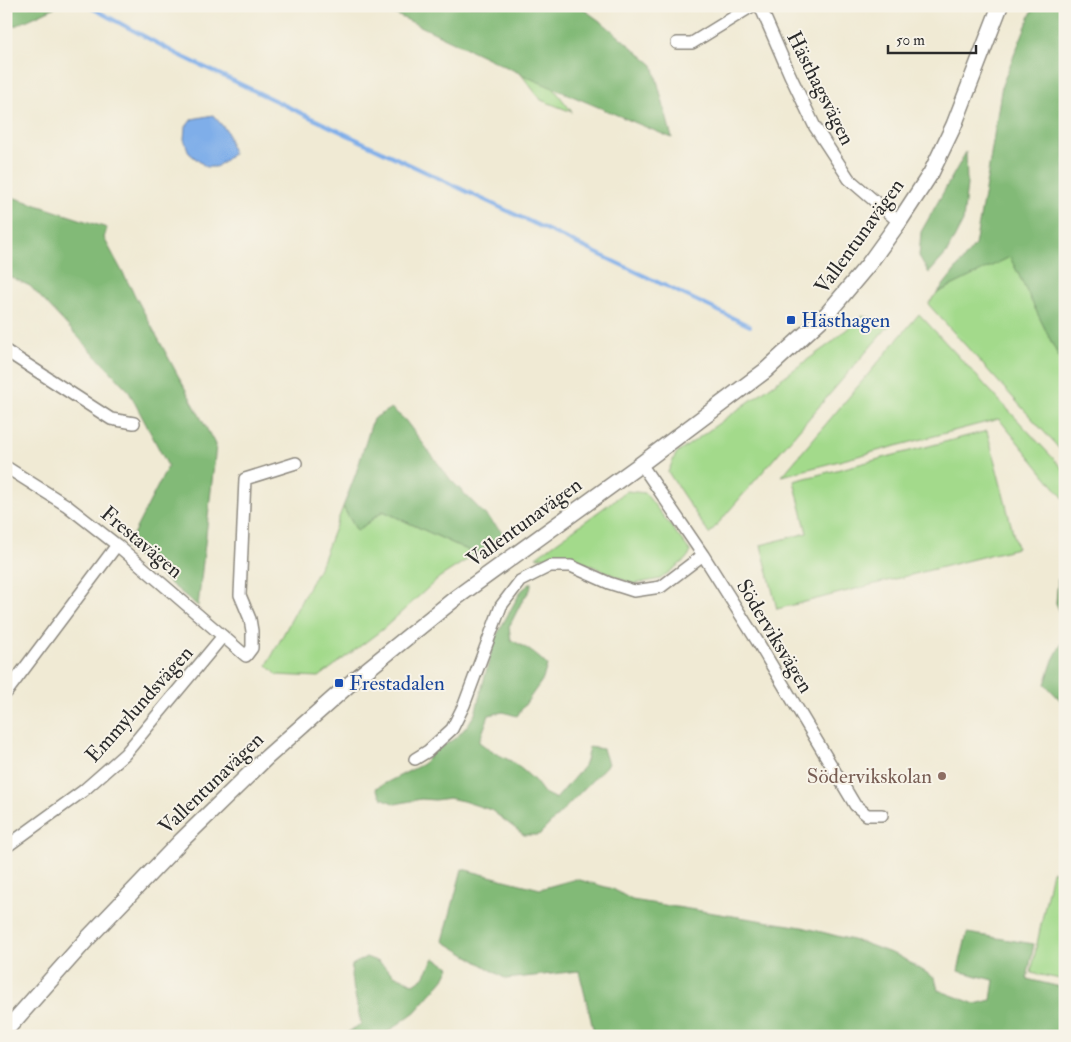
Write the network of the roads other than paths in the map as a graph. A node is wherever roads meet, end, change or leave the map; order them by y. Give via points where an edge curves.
1 (752, 6) edge
2 (760, 6) edge
3 (1000, 6) edge
4 (677, 43) dead end
5 (899, 222) junction
6 (6, 351) edge
7 (134, 423) dead end
8 (296, 463) dead end
9 (640, 464) junction
10 (7, 468) edge
11 (117, 545) junction
12 (703, 555) junction
13 (223, 636) junction
14 (6, 693) edge
15 (415, 759) dead end
16 (882, 815) dead end
17 (6, 847) edge
18 (6, 1030) edge

1 - 4 street via 692,43
2 - 5 street, Hästhagsvägen via 815,127 849,179
3 - 5 main road, Vallentunavägen via 954,125 931,173
5 - 9 main road, Vallentunavägen via 827,314 765,371
6 - 7 street via 111,419
8 - 13 street, Frestavägen via 245,479 240,595 250,619 252,648 246,656
9 - 12 street, Söderviksvägen
9 - 18 main road, Vallentunavägen via 457,597 266,758 88,938
10 - 11 street, Frestavägen via 66,505
11 - 13 street, Frestavägen
11 - 14 street
12 - 15 street via 661,587 634,591 571,566 550,566 520,581 501,606 464,706 452,728
12 - 16 street, Söderviksvägen via 855,805 867,815
13 - 17 street, Emmylundsvägen via 125,754 83,791

